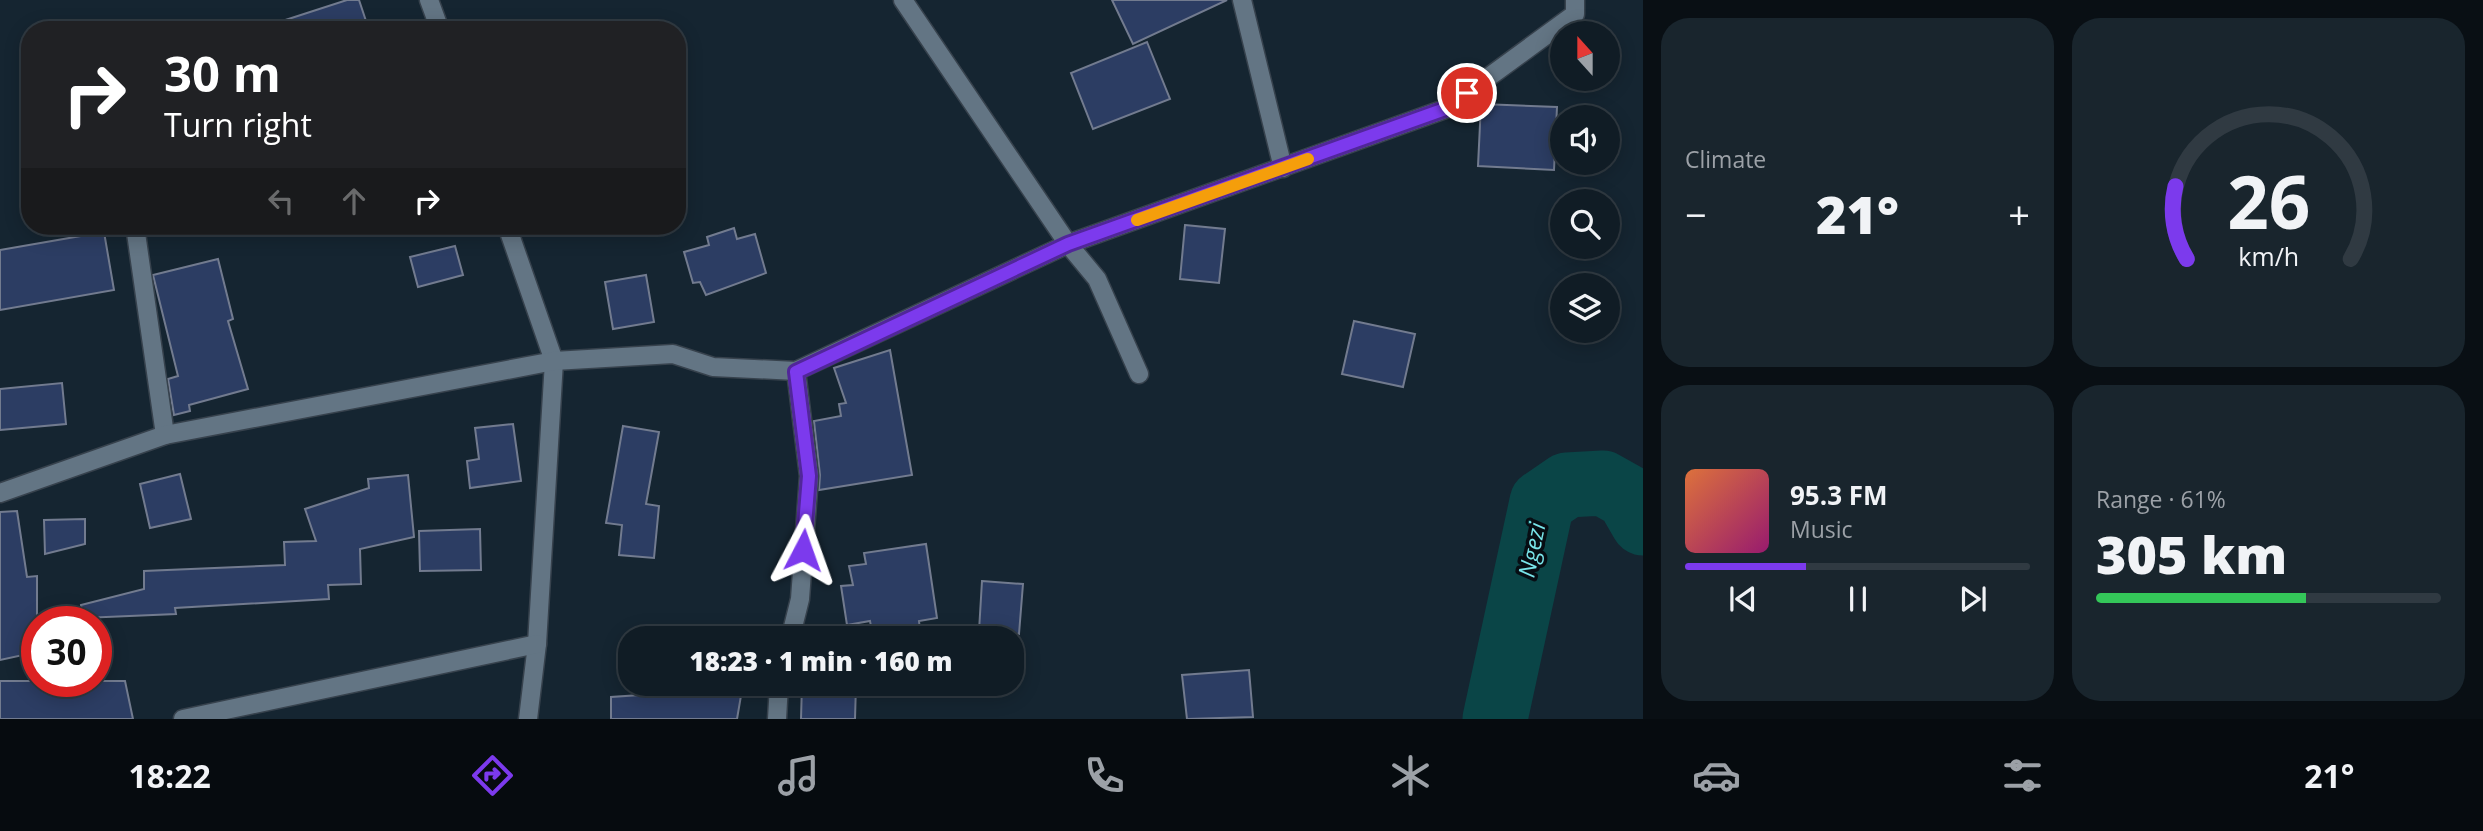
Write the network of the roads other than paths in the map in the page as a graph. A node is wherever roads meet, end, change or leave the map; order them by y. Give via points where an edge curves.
1 (429, 0) edge
2 (903, 0) edge
3 (1241, 0) edge
4 (1575, 0) edge
5 (436, 21) edge
6 (1283, 168) junction
7 (136, 235) edge
8 (510, 235) edge
9 (1068, 244) junction
10 (554, 361) junction
11 (796, 372) junction
12 (1139, 374) dead end
13 (165, 435) junction
14 (0, 493) edge
15 (793, 626) edge
16 (537, 644) junction
17 (778, 696) edge
18 (183, 719) edge
19 (528, 719) edge
20 (777, 719) edge

1 - 5 street
2 - 9 street
3 - 6 street
4 - 6 street via 1576,14 1445,109
6 - 9 street
7 - 13 street
8 - 10 street
9 - 11 street
9 - 12 street via 1097,279
10 - 11 street via 673,354 713,367
10 - 13 street
10 - 16 street
11 - 15 street via 809,476 800,599
13 - 14 street
16 - 18 street
16 - 19 street
17 - 20 street

